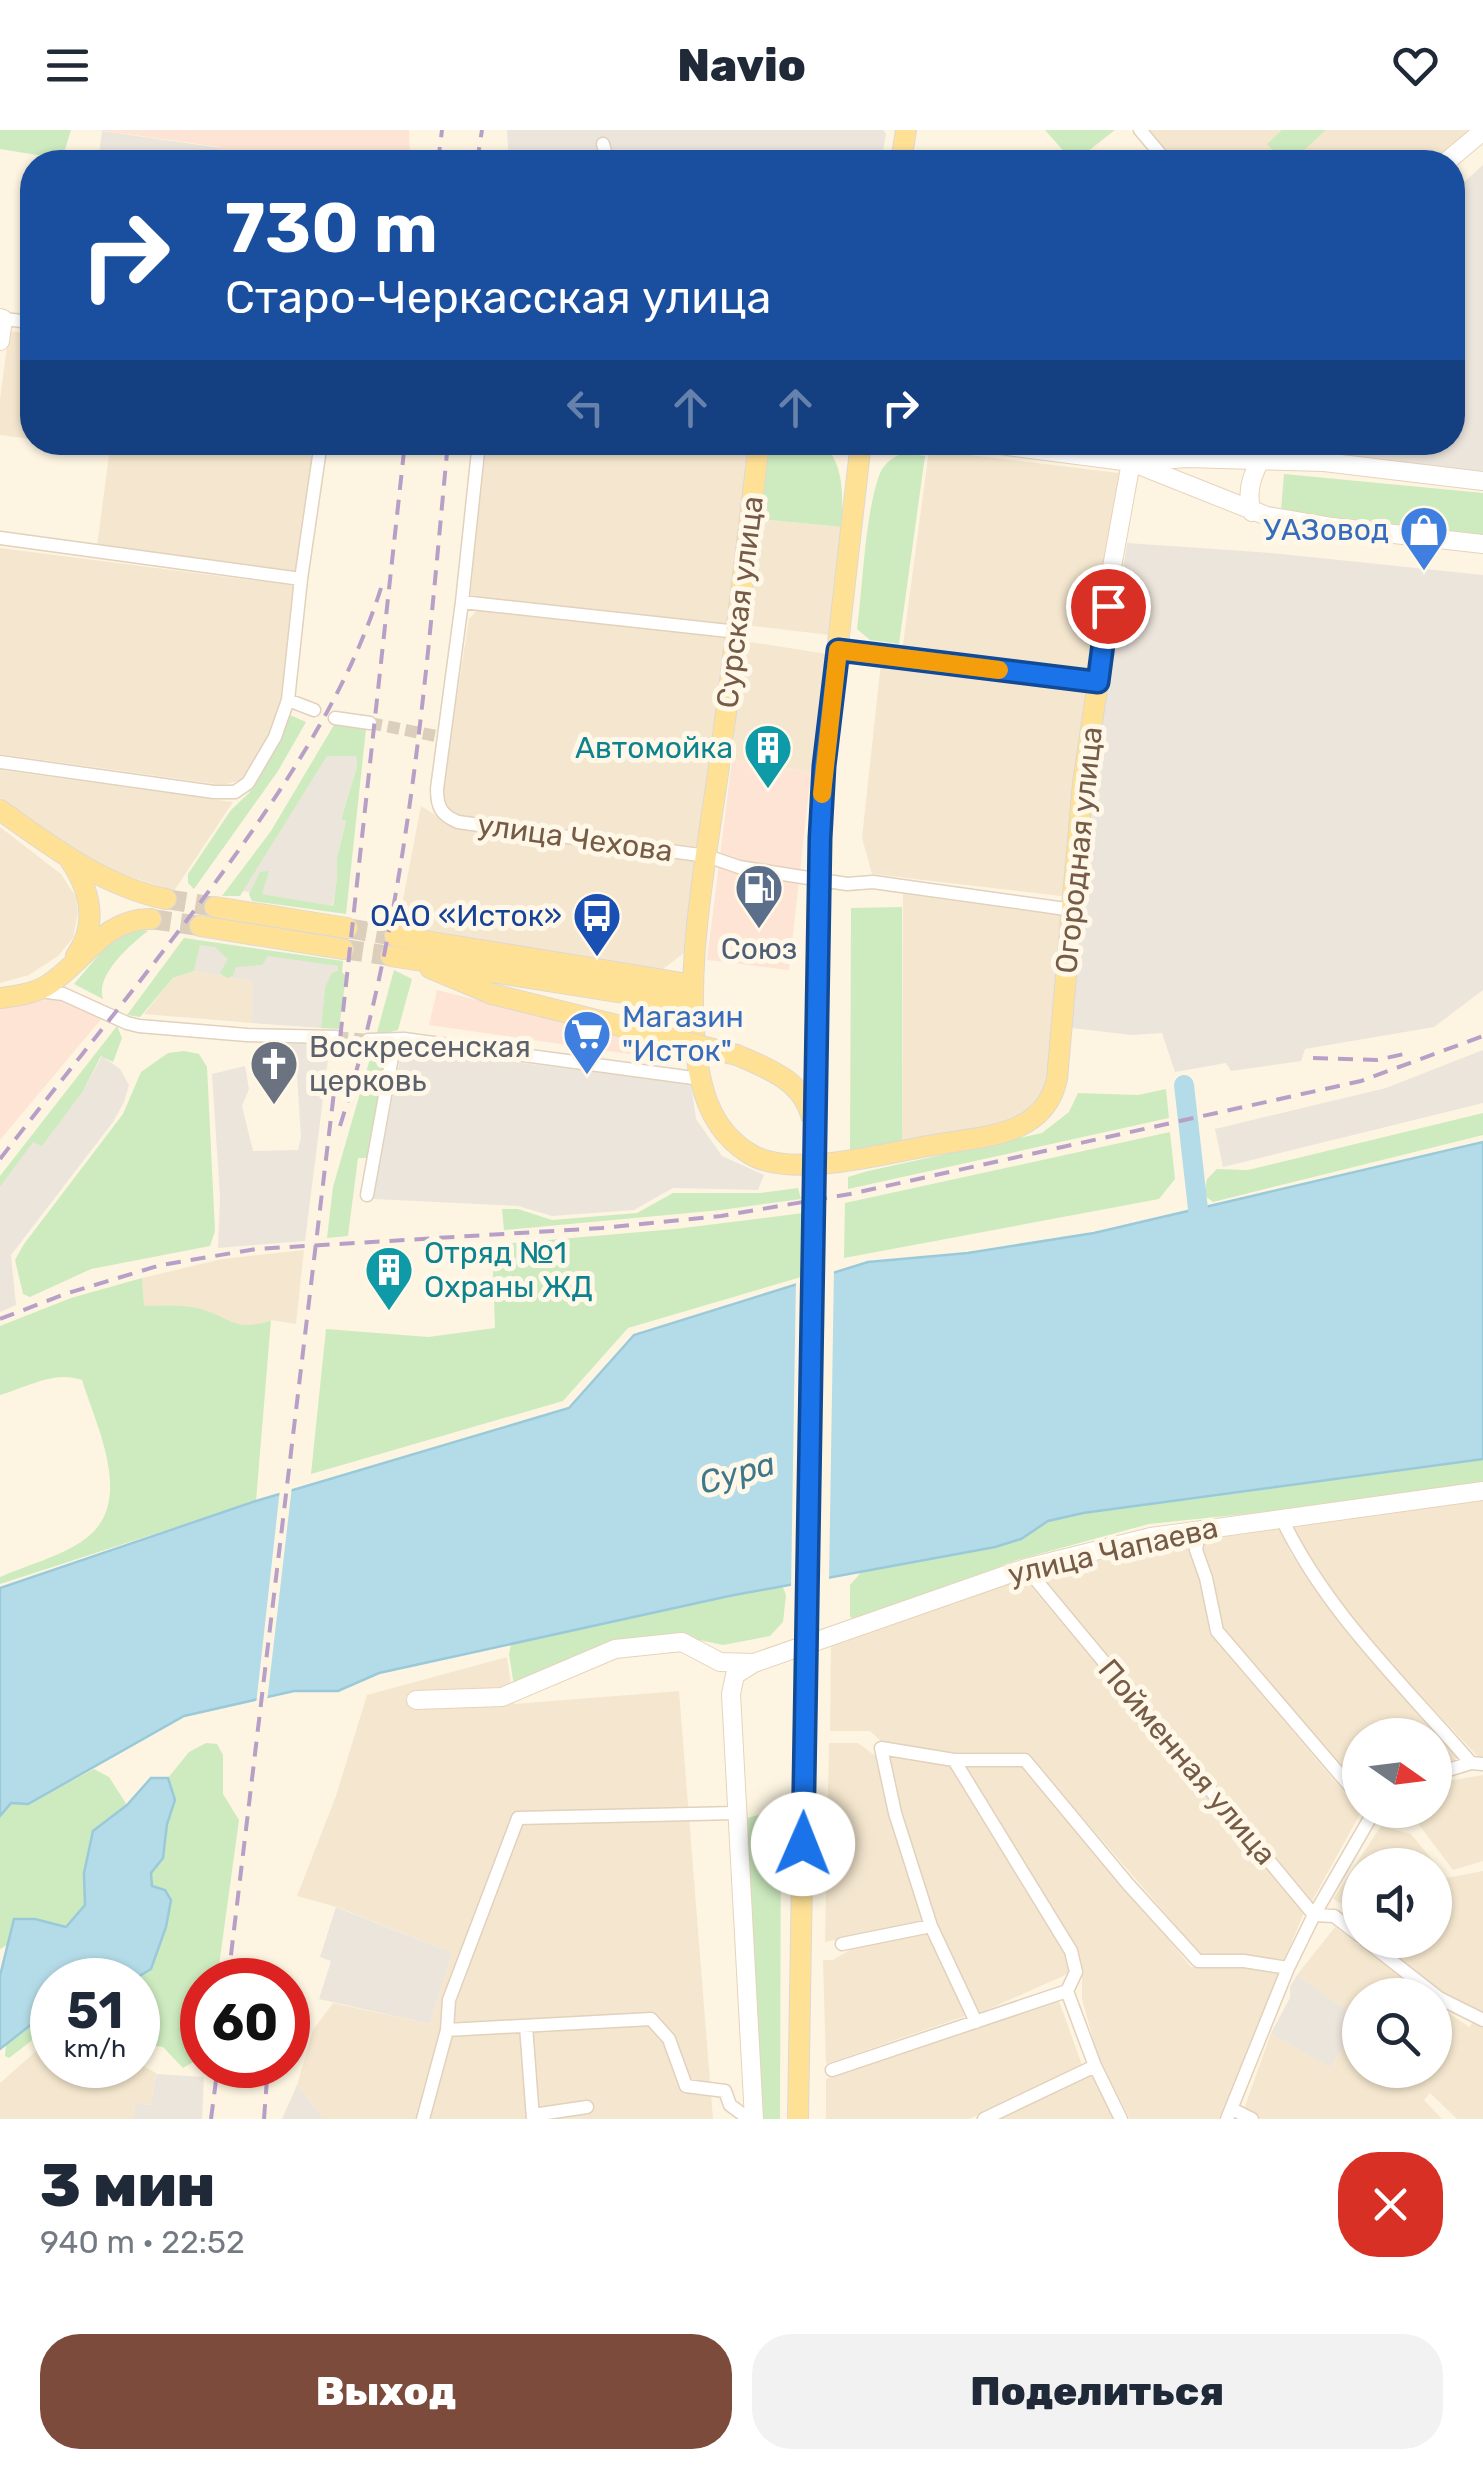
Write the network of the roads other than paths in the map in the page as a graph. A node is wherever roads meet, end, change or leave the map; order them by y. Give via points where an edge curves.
1 (1140, 130) edge
2 (1483, 132) edge
3 (603, 144) dead end
4 (605, 150) edge
5 (1158, 150) edge
6 (1461, 150) edge
7 (2, 319) edge
8 (0, 341) edge
9 (319, 455) edge
10 (477, 455) edge
11 (758, 455) edge
12 (860, 455) edge
13 (1077, 455) edge
14 (1147, 455) edge
15 (1189, 455) edge
16 (1230, 455) edge
17 (1261, 459) junction
18 (1131, 462) junction
19 (1483, 480) edge
20 (1183, 484) junction
21 (1252, 512) junction
22 (0, 538) edge
23 (1483, 544) edge
24 (301, 579) junction
25 (462, 602) junction
26 (738, 632) junction
27 (838, 650) junction
28 (1098, 682) junction
29 (288, 700) junction
30 (314, 710) dead end
31 (334, 718) dead end
32 (370, 723) tunnel mouth
33 (0, 762) edge
34 (0, 810) edge
35 (706, 856) junction
36 (70, 860) junction
37 (166, 899) tunnel mouth
38 (215, 907) tunnel mouth
39 (1073, 910) junction
40 (152, 919) tunnel mouth
41 (200, 926) tunnel mouth
42 (696, 955) junction
43 (415, 960) junction
44 (70, 966) junction
45 (660, 980) junction
46 (37, 991) junction
47 (684, 997) junction
48 (0, 998) edge
49 (336, 1037) tunnel mouth
50 (404, 1038) junction
51 (368, 1040) tunnel mouth
52 (700, 1079) junction
53 (1040, 1115) joint
54 (815, 1130) junction
55 (368, 1195) dead end
56 (1483, 1491) edge
57 (1280, 1517) junction
58 (1200, 1528) junction
59 (1026, 1568) junction
60 (754, 1663) junction
61 (416, 1700) dead end
62 (954, 1760) junction
63 (1477, 1764) edge
64 (1452, 1770) edge
65 (1342, 1777) edge
66 (736, 1813) junction
67 (1364, 1828) edge
68 (1314, 1914) junction
69 (1342, 1922) edge
70 (931, 1926) junction
71 (842, 1944) dead end
72 (1388, 1958) edge
73 (1288, 1968) junction
74 (1068, 1991) junction
75 (1483, 2020) edge
76 (976, 2022) junction
77 (526, 2026) junction
78 (447, 2030) junction
79 (1095, 2066) junction
80 (832, 2070) dead end
81 (587, 2107) dead end
82 (1230, 2114) edge
83 (533, 2117) edge
84 (423, 2119) edge
85 (752, 2119) edge
86 (798, 2119) edge
87 (984, 2119) edge
88 (1121, 2119) edge
89 (1252, 2119) edge

1 - 5 street
2 - 6 street
3 - 4 street
7 - 8 street
9 - 24 street
10 - 25 street
11 - 26 main road, Сурская улица
12 - 27 main road
13 - 18 street
14 - 18 street
15 - 20 street
16 - 17 street
17 - 19 street
17 - 21 street via 1248,498
18 - 20 street
18 - 28 street, Огородная улица
20 - 21 street
21 - 23 street
22 - 24 street
24 - 29 street
25 - 26 street
25 - 35 street, улица Чехова via 436,789 445,817
26 - 35 main road, Сурская улица
27 - 28 main road
27 - 54 main road, bridge via 820,838
28 - 39 main road, Огородная улица
29 - 30 street
29 - 33 street via 276,737 248,783 235,792
31 - 32 street
34 - 36 main road
35 - 39 street, улица Чехова via 847,884
35 - 42 main road, Сурская улица
36 - 37 main road
36 - 44 main road via 83,879 90,925
38 - 41 main road via 345,938
39 - 53 main road, Огородная улица via 1057,1078
40 - 44 main road via 120,924
42 - 45 main road via 684,970
42 - 47 main road, Сурская улица
43 - 45 main road via 393,946
43 - 47 main road
43 - 54 main road, bridge via 492,994 774,1071 809,1105
44 - 46 main road
45 - 47 main road via 682,983
46 - 48 main road
46 - 49 street via 62,994 127,1023
47 - 52 main road, Сурская улица via 696,1019
50 - 51 street
50 - 52 street
50 - 55 street via 394,1046
52 - 53 main road, Сурская улица via 730,1139 762,1160 794,1164 983,1135 1027,1125
54 - 86 main road, bridge
56 - 57 street, улица Чапаева
57 - 58 street, улица Чапаева
57 - 63 street via 1356,1634
58 - 59 street, улица Чапаева
58 - 65 street via 1196,1550 1216,1631
59 - 60 street, улица Чапаева
59 - 68 street, Пойменная улица
60 - 61 street via 720,1662 682,1642 614,1649 502,1696
60 - 66 street via 734,1675 731,1694
62 - 70 street via 881,1748
62 - 73 street via 1025,1760 1198,1961
62 - 74 street via 1071,1952 1076,1972
63 - 64 street
66 - 78 street via 518,1818 449,2000
66 - 85 street
67 - 68 street
68 - 69 street, Пойменная улица
68 - 73 street
70 - 71 street
70 - 76 street
72 - 75 street, Пойменная улица via 1439,1998
73 - 82 street
74 - 76 street
74 - 79 street
76 - 80 street
77 - 78 street
77 - 83 street
77 - 85 street via 650,2019 668,2039 686,2086 726,2091 730,2105
78 - 84 street
79 - 87 street
79 - 88 street
81 - 83 street
82 - 89 street

